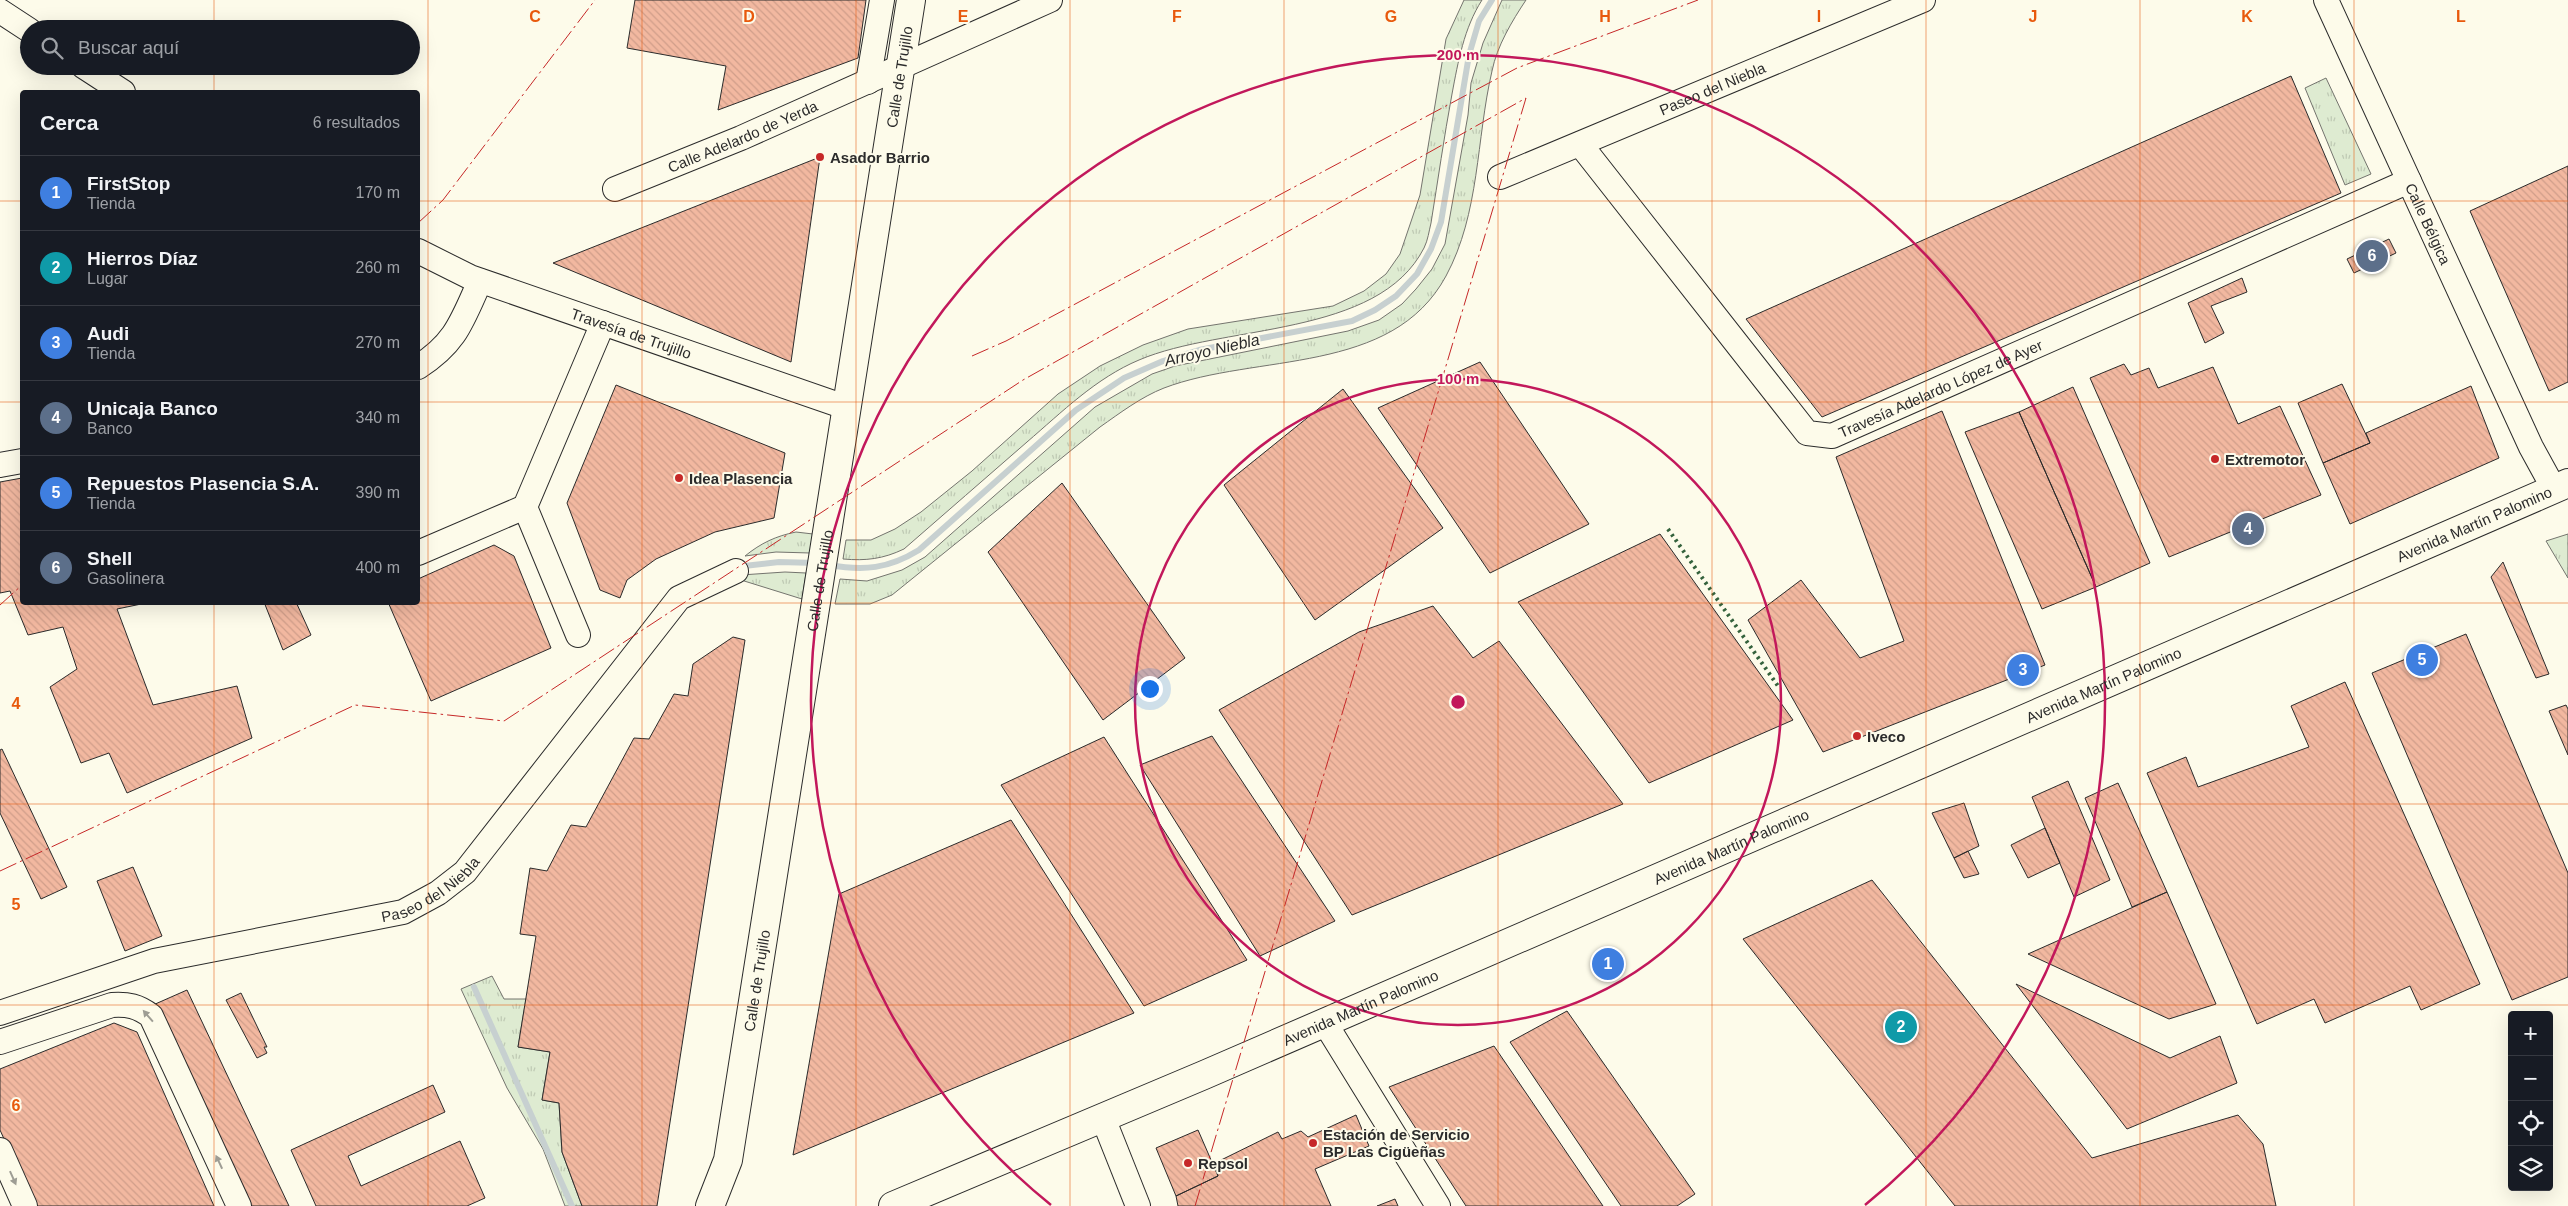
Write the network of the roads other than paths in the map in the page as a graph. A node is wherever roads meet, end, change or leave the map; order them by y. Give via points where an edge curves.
1 (882, 0) edge
2 (911, 0) edge
3 (1050, 0) edge
4 (1923, 0) edge
5 (2326, 0) edge
6 (0, 11) edge
7 (20, 24) edge
8 (901, 67) junction
9 (98, 75) edge
10 (868, 82) junction
11 (120, 90) edge
12 (1580, 144) junction
13 (1500, 177) dead end
14 (2409, 181) junction
15 (615, 189) dead end
16 (420, 252) edge
17 (480, 281) junction
18 (603, 323) junction
19 (420, 366) edge
20 (848, 408) junction
21 (20, 461) edge
22 (0, 465) edge
23 (2561, 486) edge
24 (525, 507) junction
25 (420, 552) edge
26 (736, 571) dead end
27 (578, 635) dead end
28 (0, 1013) edge
29 (1325, 1023) junction
30 (0, 1042) edge
31 (1103, 1118) junction
32 (0, 1150) edge
33 (728, 1160) junction
34 (25, 1206) edge
35 (239, 1206) edge
36 (710, 1206) edge
37 (731, 1206) edge
38 (893, 1206) edge
39 (1138, 1206) edge
40 (1438, 1206) edge

1 - 10 street
2 - 8 main road, Calle de Trujillo
3 - 8 street
4 - 12 street, Paseo del Niebla
5 - 14 street, Calle Bélgica
6 - 7 street
8 - 10 street, Calle Adelardo de Yerda
8 - 20 main road, Calle de Trujillo
9 - 11 street
10 - 15 street, Calle Adelardo de Yerda
12 - 13 street, Paseo del Niebla
12 - 14 street, Travesía Adelardo López de Ayer via 1807,433 1832,436
14 - 23 street, Calle Bélgica via 2531,447
16 - 17 street, Travesía de Trujillo
17 - 18 street, Travesía de Trujillo
17 - 19 street via 459,328 438,354
18 - 20 street, Travesía de Trujillo
18 - 24 street
20 - 33 main road, Calle de Trujillo
21 - 22 street
23 - 29 main road, Avenida Martín Palomino
24 - 25 street
24 - 27 street
26 - 28 street, Paseo del Niebla via 679,598 465,872 438,893 403,912 154,961
29 - 31 main road, Avenida Martín Palomino
29 - 40 street
35 -> 30 street via 151,1016 142,1009 127,1004 112,1005
31 - 38 main road, Avenida Martín Palomino
31 - 39 street
32 -> 34 street
33 - 36 main road
33 - 37 main road

